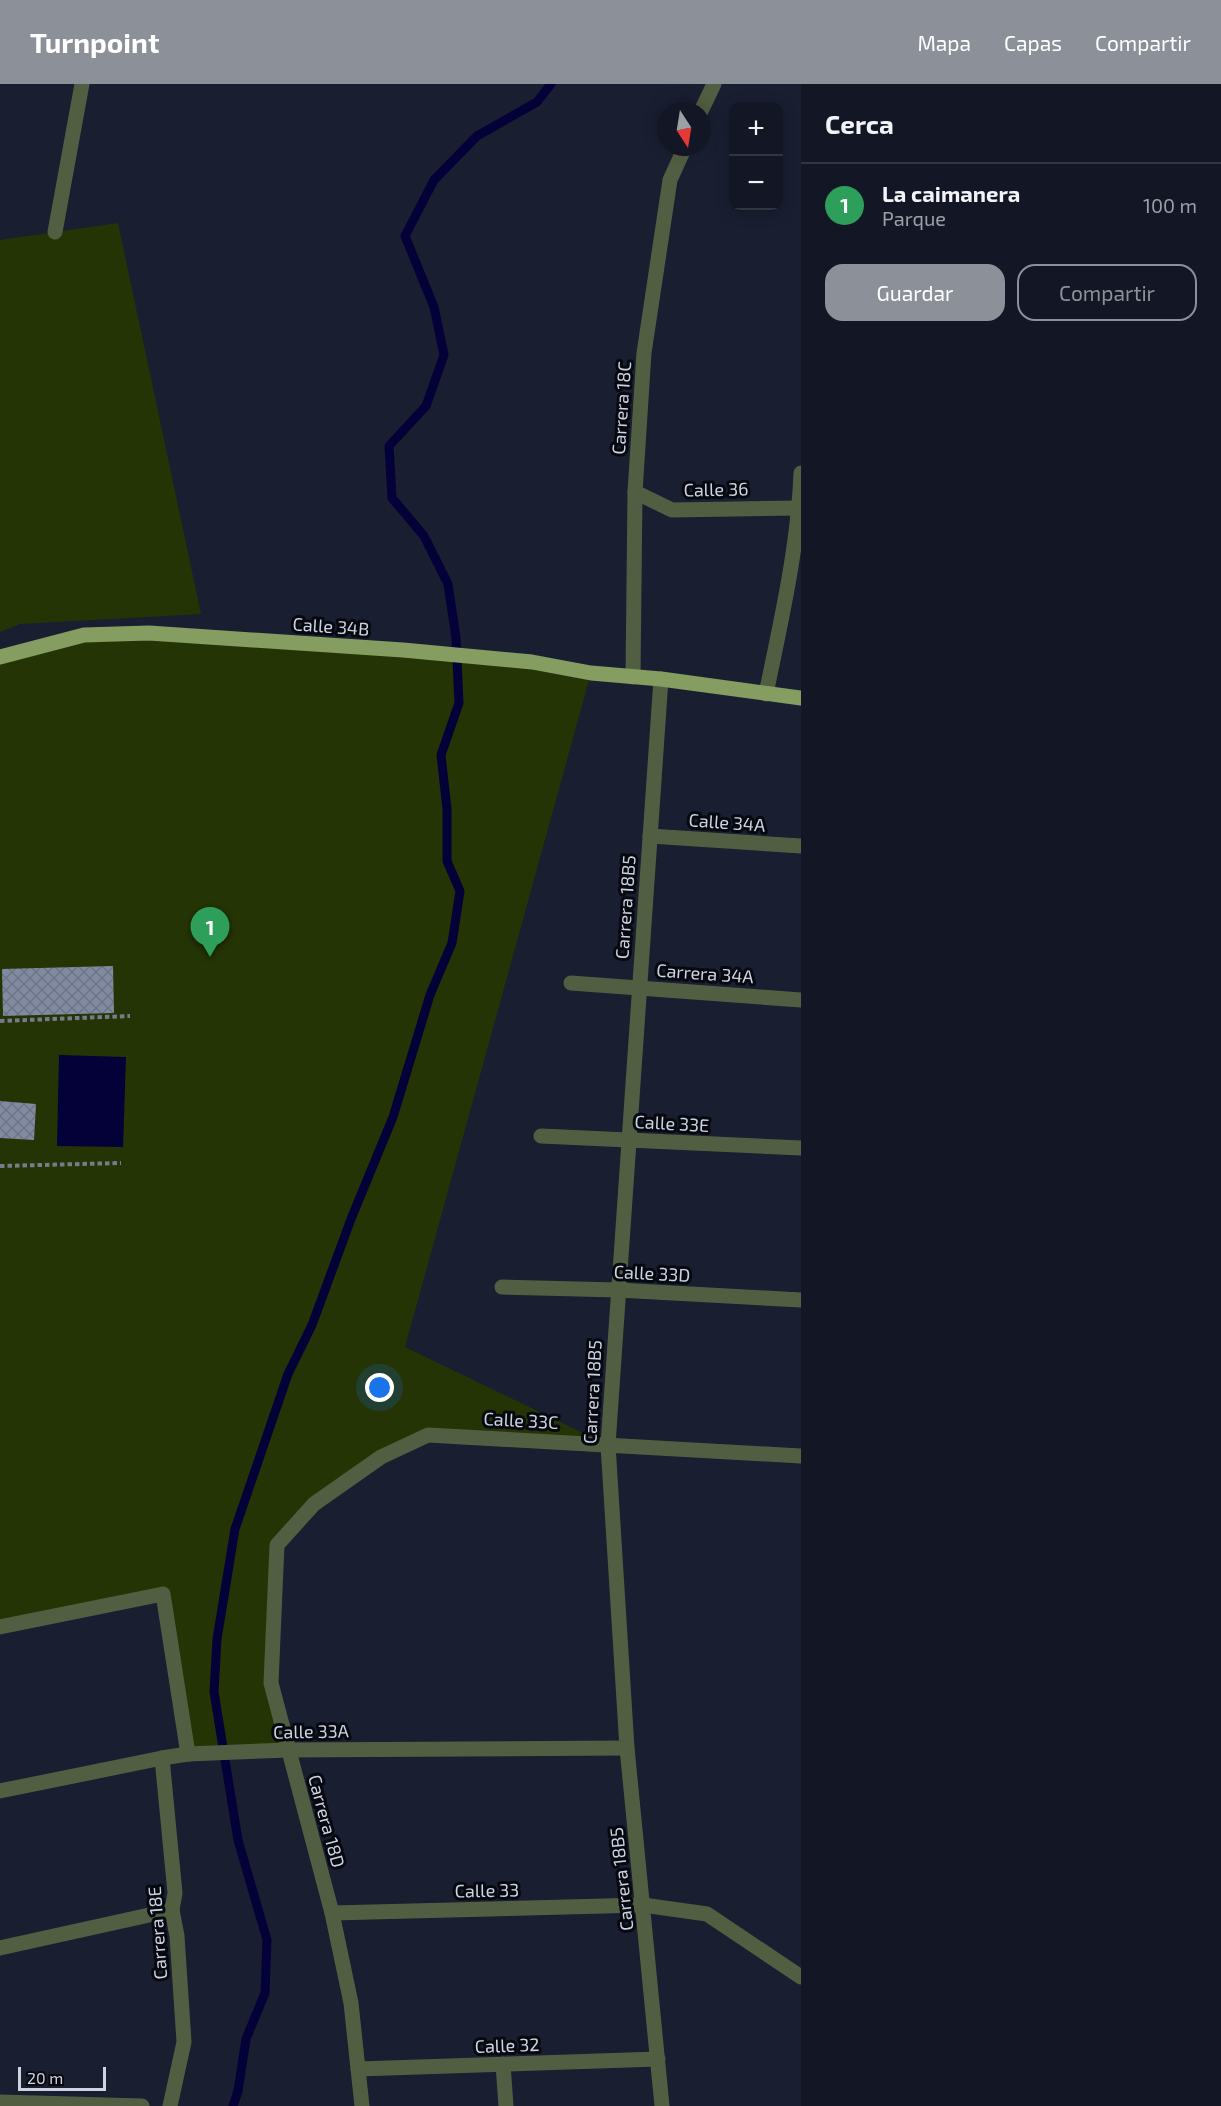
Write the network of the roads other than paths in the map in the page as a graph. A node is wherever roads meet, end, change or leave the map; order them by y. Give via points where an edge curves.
1 (82, 84) edge
2 (714, 84) edge
3 (705, 102) edge
4 (681, 156) edge
5 (55, 232) dead end
6 (801, 473) edge
7 (635, 492) junction
8 (800, 508) edge
9 (0, 657) edge
10 (633, 677) junction
11 (661, 679) junction
12 (766, 694) junction
13 (801, 698) edge
14 (650, 836) junction
15 (801, 846) edge
16 (571, 982) dead end
17 (639, 988) junction
18 (801, 1000) edge
19 (541, 1136) dead end
20 (628, 1140) junction
21 (801, 1148) edge
22 (502, 1287) dead end
23 (618, 1290) junction
24 (801, 1300) edge
25 (608, 1444) junction
26 (801, 1456) edge
27 (277, 1545) joint
28 (0, 1627) edge
29 (627, 1748) junction
30 (288, 1750) junction
31 (188, 1754) junction
32 (162, 1758) junction
33 (0, 1791) edge
34 (643, 1905) junction
35 (172, 1910) junction
36 (332, 1913) junction
37 (0, 1948) edge
38 (801, 1977) edge
39 (658, 2059) junction
40 (502, 2064) junction
41 (358, 2069) junction
42 (0, 2102) edge
43 (142, 2106) edge
44 (170, 2106) edge
45 (362, 2106) edge
46 (506, 2106) edge
47 (662, 2106) edge

1 - 5 street
2 - 3 street
4 - 7 street, Carrera 18C via 670,180 644,353
6 - 8 street
7 - 8 street, Calle 36 via 672,510
7 - 10 street, Carrera 18C
8 - 12 street
9 - 10 main road, Calle 34B via 84,635 149,633 435,653
10 - 11 main road, Calle 34B
11 - 12 main road, Calle 34B
11 - 14 street, Carrera 18B5
12 - 13 main road, Calle 34B
14 - 15 street, Calle 34A
14 - 17 street, Carrera 18B5
16 - 17 street, Carrera 34A
17 - 18 street, Carrera 34A
17 - 20 street, Carrera 18B5
19 - 20 street, Calle 33E
20 - 21 street, Calle 33E
20 - 23 street, Carrera 18B5
22 - 23 street, Calle 33D
23 - 24 street, Calle 33D
23 - 25 street, Carrera 18B5
25 - 26 street, Calle 33C
25 - 27 street, Calle 33C via 428,1435 381,1457 314,1504
25 - 29 street, Carrera 18B5
27 - 30 street, Carrera 18D via 271,1683
28 - 31 street via 163,1594
29 - 30 street, Calle 33A
29 - 34 street, Carrera 18B5
30 - 31 street, Calle 33A
30 - 36 street, Carrera 18D
31 - 32 street, Calle 33A
32 - 33 street, Calle 33A
32 - 35 street, Carrera 18E via 175,1893
34 - 36 street, Calle 33
34 - 38 street, Calle 33 via 707,1914
34 - 39 street, Carrera 18B5
35 - 37 street
35 - 44 street, Carrera 18E via 184,2042
36 - 41 street, Carrera 18D via 351,2002
39 - 40 street, Calle 32
39 - 47 street, Carrera 18B5
40 - 41 street, Calle 32
40 - 46 street
41 - 45 street, Carrera 18D
42 - 43 street

